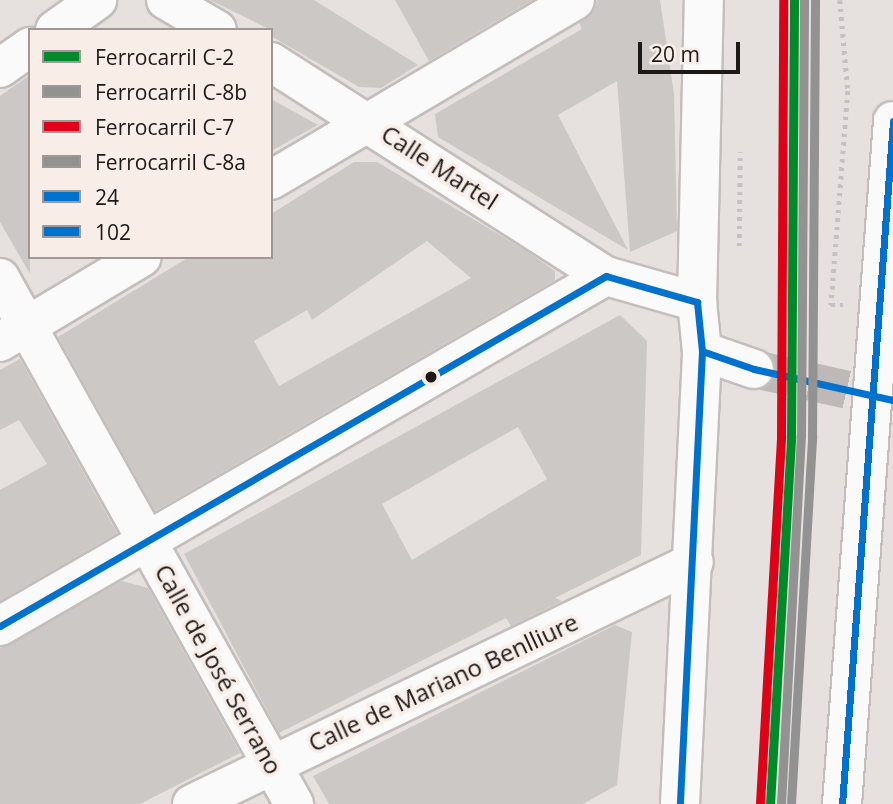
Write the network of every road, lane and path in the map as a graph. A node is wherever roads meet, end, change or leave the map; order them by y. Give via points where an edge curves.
1 (97, 0) edge
2 (166, 0) edge
3 (575, 0) edge
4 (704, 0) edge
5 (841, 0) edge
6 (58, 28) edge
7 (214, 28) edge
8 (28, 48) edge
9 (273, 63) edge
10 (0, 68) edge
11 (370, 120) junction
12 (893, 121) edge
13 (273, 179) edge
14 (139, 259) edge
15 (606, 276) junction
16 (0, 278) edge
17 (697, 302) junction
18 (843, 305) dead end
19 (14, 334) edge
20 (702, 351) junction
21 (754, 369) tunnel mouth
22 (147, 540) junction
23 (694, 562) junction
24 (0, 626) edge
25 (271, 763) junction
26 (192, 804) edge
27 (294, 804) edge
28 (680, 804) edge
29 (842, 804) edge

1 - 6 street
2 - 7 street
3 - 11 street
4 - 17 street
5 - 18 path via 848,91 831,305
8 - 10 street
9 - 11 street, Calle Martel
11 - 13 street
11 - 15 street, Calle Martel
12 - 29 street
14 - 19 street
15 - 17 street, Calle Martel
15 - 22 street
16 - 19 street, Calle de José Serrano
17 - 20 street
19 - 22 street, Calle de José Serrano
20 - 21 street
20 - 23 street
22 - 24 street
22 - 25 street, Calle de José Serrano
23 - 25 street, Calle de Mariano Benlliure
23 - 28 street
25 - 26 street, Calle de Mariano Benlliure
25 - 27 street, Calle de José Serrano

